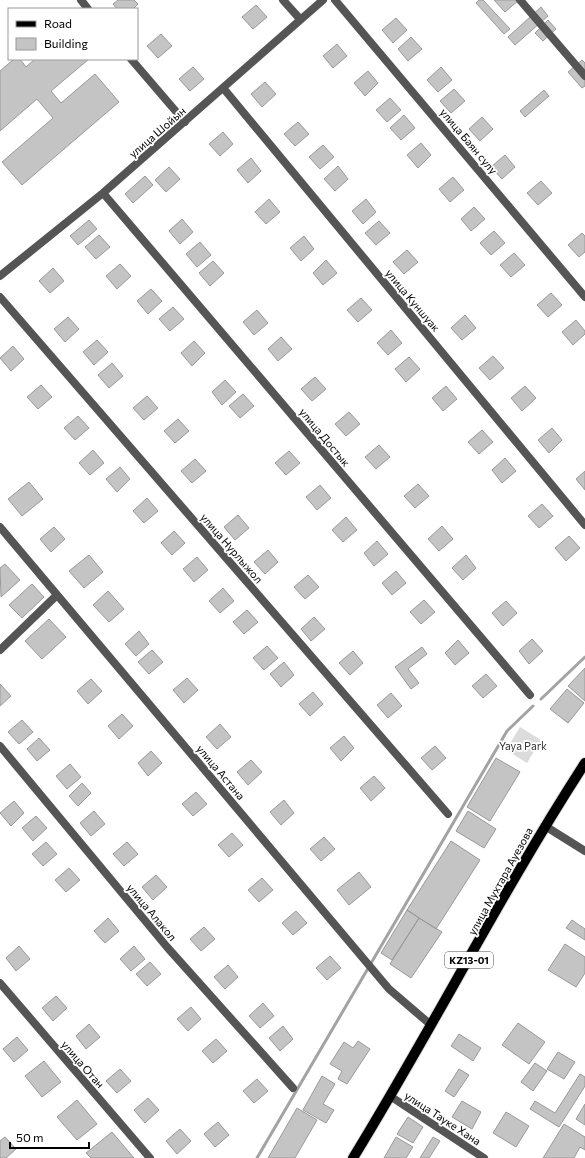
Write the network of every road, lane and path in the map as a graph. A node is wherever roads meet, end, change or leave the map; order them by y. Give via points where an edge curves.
1 (81, 0) edge
2 (283, 0) edge
3 (323, 0) edge
4 (335, 0) edge
5 (520, 0) edge
6 (87, 8) edge
7 (300, 19) junction
8 (132, 60) edge
9 (585, 76) edge
10 (224, 89) junction
11 (185, 122) junction
12 (103, 193) junction
13 (0, 276) edge
14 (0, 297) edge
15 (585, 297) edge
16 (585, 525) edge
17 (0, 527) edge
18 (57, 595) junction
19 (0, 650) edge
20 (530, 695) dead end
21 (0, 746) edge
22 (585, 763) edge
23 (448, 814) dead end
24 (545, 826) junction
25 (585, 851) edge
26 (0, 984) edge
27 (431, 1025) junction
28 (293, 1088) dead end
29 (390, 1096) junction
30 (150, 1158) edge
31 (353, 1158) edge
32 (484, 1158) edge

1 - 6 street
2 - 7 street
3 - 7 street, улица Шойын
4 - 15 street, улица Баян сулу
5 - 9 street
7 - 10 street, улица Шойын
8 - 11 street
10 - 11 street, улица Шойын
10 - 16 street, улица Куншуак
11 - 12 street, улица Шойын
12 - 13 street, улица Шойын
12 - 20 street, улица Достык
14 - 23 street, улица Нурлыжол
17 - 18 street, улица Астана
18 - 19 street
18 - 27 street, улица Астана via 366,962 389,988
21 - 28 street, улица Алакол via 167,947
22 - 24 main road, улица Мухтара Ауезова / KZ13-01
24 - 25 street
24 - 27 main road, улица Мухтара Ауезова / KZ13-01
26 - 30 street, улица Отан
27 - 29 main road, улица Мухтара Ауезова / KZ13-01
29 - 31 main road, улица Мухтара Ауезова / KZ13-01
29 - 32 street, улица Тауке Хана

